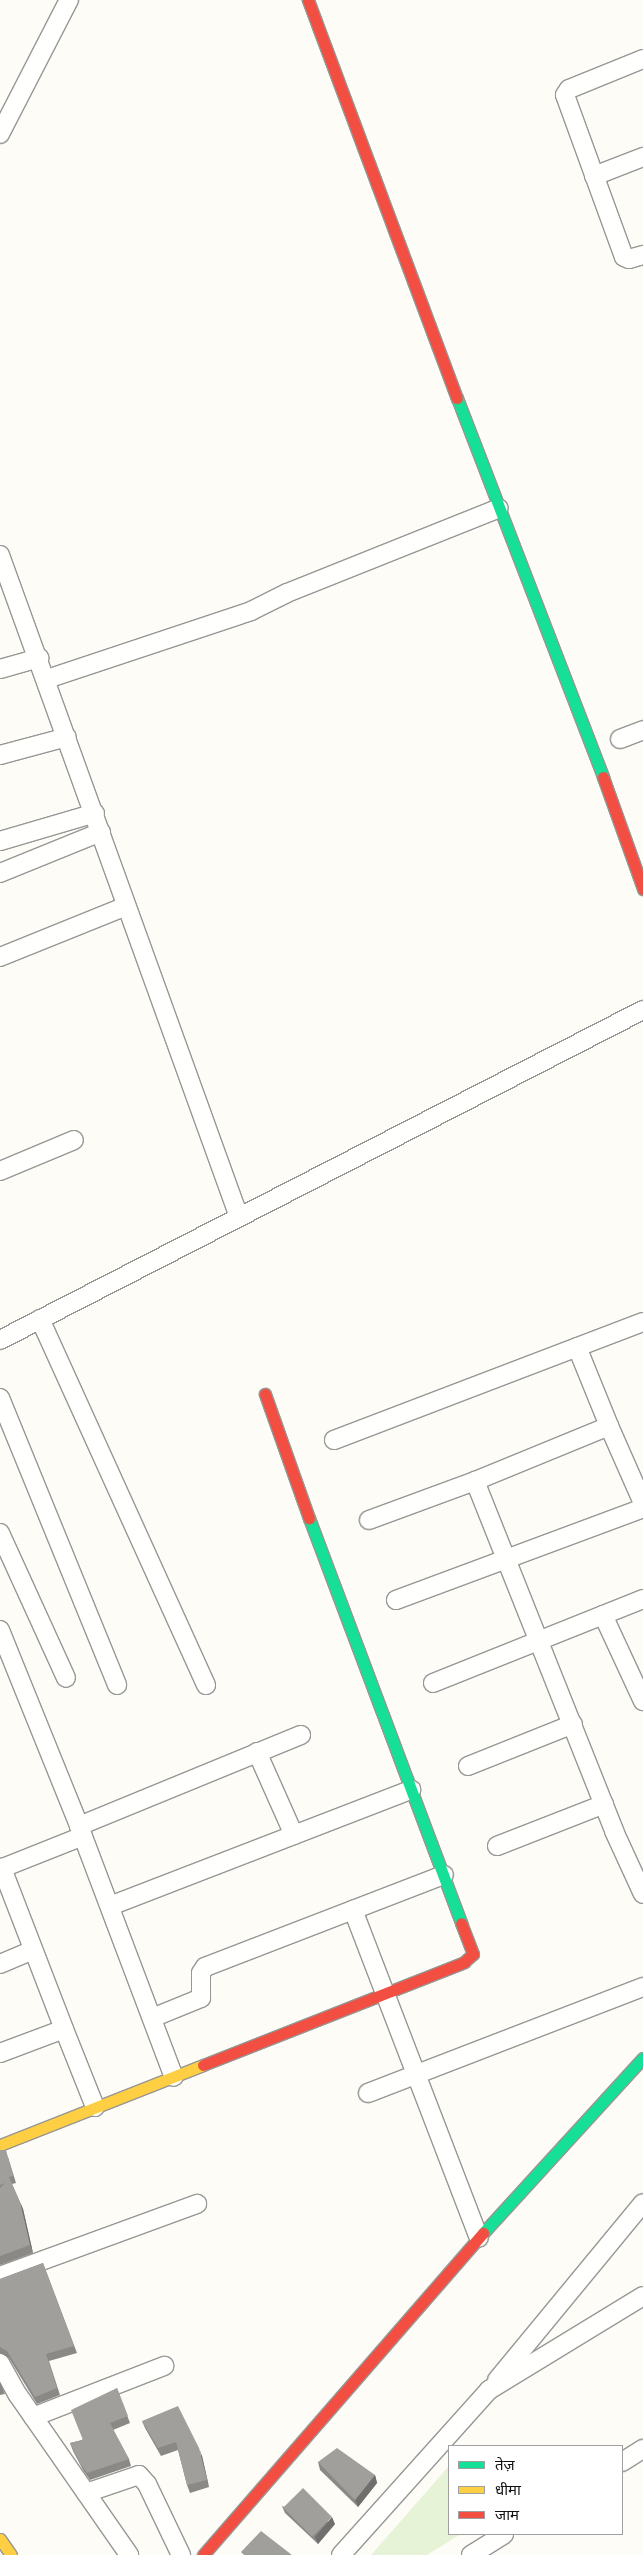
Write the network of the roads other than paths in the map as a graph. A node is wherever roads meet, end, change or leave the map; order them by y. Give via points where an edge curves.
1 (69, 0) edge
2 (308, 0) edge
3 (643, 58) edge
4 (0, 134) edge
5 (643, 157) edge
6 (594, 176) junction
7 (643, 255) edge
8 (498, 508) junction
9 (0, 555) edge
10 (4, 579) edge
11 (39, 658) junction
12 (0, 669) edge
13 (47, 679) junction
14 (643, 730) edge
15 (67, 736) junction
16 (620, 739) dead end
17 (0, 755) edge
18 (95, 813) junction
19 (101, 832) junction
20 (0, 840) edge
21 (0, 873) edge
22 (643, 889) edge
23 (126, 906) junction
24 (0, 957) edge
25 (643, 1010) edge
26 (74, 1140) dead end
27 (0, 1170) edge
28 (239, 1217) junction
29 (40, 1319) junction
30 (643, 1322) edge
31 (0, 1340) edge
32 (577, 1348) junction
33 (265, 1394) dead end
34 (0, 1398) edge
35 (609, 1426) junction
36 (334, 1440) dead end
37 (475, 1481) junction
38 (643, 1503) edge
39 (643, 1508) edge
40 (369, 1520) dead end
41 (0, 1533) edge
42 (506, 1558) junction
43 (643, 1599) edge
44 (396, 1600) dead end
45 (603, 1615) junction
46 (0, 1630) edge
47 (540, 1639) junction
48 (66, 1678) dead end
49 (433, 1683) dead end
50 (117, 1685) dead end
51 (206, 1685) dead end
52 (643, 1701) edge
53 (573, 1724) junction
54 (301, 1735) dead end
55 (257, 1752) junction
56 (468, 1766) dead end
57 (412, 1790) junction
58 (604, 1804) junction
59 (81, 1831) junction
60 (294, 1835) junction
61 (496, 1846) dead end
62 (1, 1869) edge
63 (444, 1875) junction
64 (643, 1894) edge
65 (110, 1906) junction
66 (353, 1910) junction
67 (33, 1950) junction
68 (0, 1964) edge
69 (643, 1987) edge
70 (388, 1994) junction
71 (152, 2018) junction
72 (64, 2029) junction
73 (0, 2053) edge
74 (643, 2058) edge
75 (418, 2074) junction
76 (174, 2076) junction
77 (368, 2093) dead end
78 (95, 2107) junction
79 (0, 2145) edge
80 (643, 2203) edge
81 (197, 2204) dead end
82 (478, 2238) junction
83 (0, 2276) edge
84 (643, 2296) edge
85 (0, 2363) edge
86 (164, 2366) dead end
87 (488, 2390) junction
88 (33, 2417) junction
89 (643, 2449) edge
90 (623, 2461) edge
91 (86, 2492) junction
92 (502, 2535) edge
93 (0, 2539) edge
94 (10, 2555) edge
95 (129, 2555) edge
96 (181, 2555) edge
97 (203, 2555) edge
98 (341, 2555) edge
99 (471, 2555) edge

1 - 4 street
2 - 8 street
3 - 6 street via 566,91
5 - 6 street
6 - 7 street via 624,257 631,259
8 - 13 street via 287,593 251,611
8 - 22 street via 604,778
9 - 10 street
10 - 11 street
11 - 12 street
11 - 13 street
13 - 15 street
14 - 16 street
15 - 17 street
15 - 18 street
18 - 19 street
18 - 20 street
19 - 21 street
19 - 23 street
23 - 24 street
23 - 28 street
25 - 28 street
26 - 27 street
28 - 29 street
29 - 31 street
29 - 51 street
30 - 32 street
32 - 35 street
32 - 36 street
33 - 57 street via 346,1620
34 - 50 street
35 - 37 street
35 - 38 street
37 - 40 street
37 - 42 street
39 - 42 street
41 - 48 street
42 - 44 street
42 - 47 street
43 - 45 street
45 - 47 street
45 - 52 street
46 - 59 street
47 - 49 street
47 - 53 street
53 - 56 street
53 - 58 street
54 - 55 street
55 - 59 street
55 - 60 street
57 - 60 street
57 - 63 street
58 - 61 street
58 - 64 street
59 - 62 street
59 - 65 street
60 - 65 street
62 - 67 street
63 - 66 street
63 - 70 street via 473,1954 464,1962
65 - 71 street
66 - 70 street
66 - 71 street via 205,1967 201,1974 201,1998
67 - 68 street
67 - 72 street
69 - 75 street
70 - 75 street
70 - 76 street
71 - 76 street
72 - 73 street
72 - 78 street
74 - 82 street
75 - 77 street
75 - 82 street
76 - 78 street
78 - 79 street
80 - 87 street
81 - 83 street
82 - 97 street
84 - 87 street
85 - 88 street
86 - 88 street
87 - 98 street
88 - 91 street
89 - 90 street
91 - 95 street
91 - 96 street via 139,2475 147,2484
92 - 99 street
93 - 94 street

